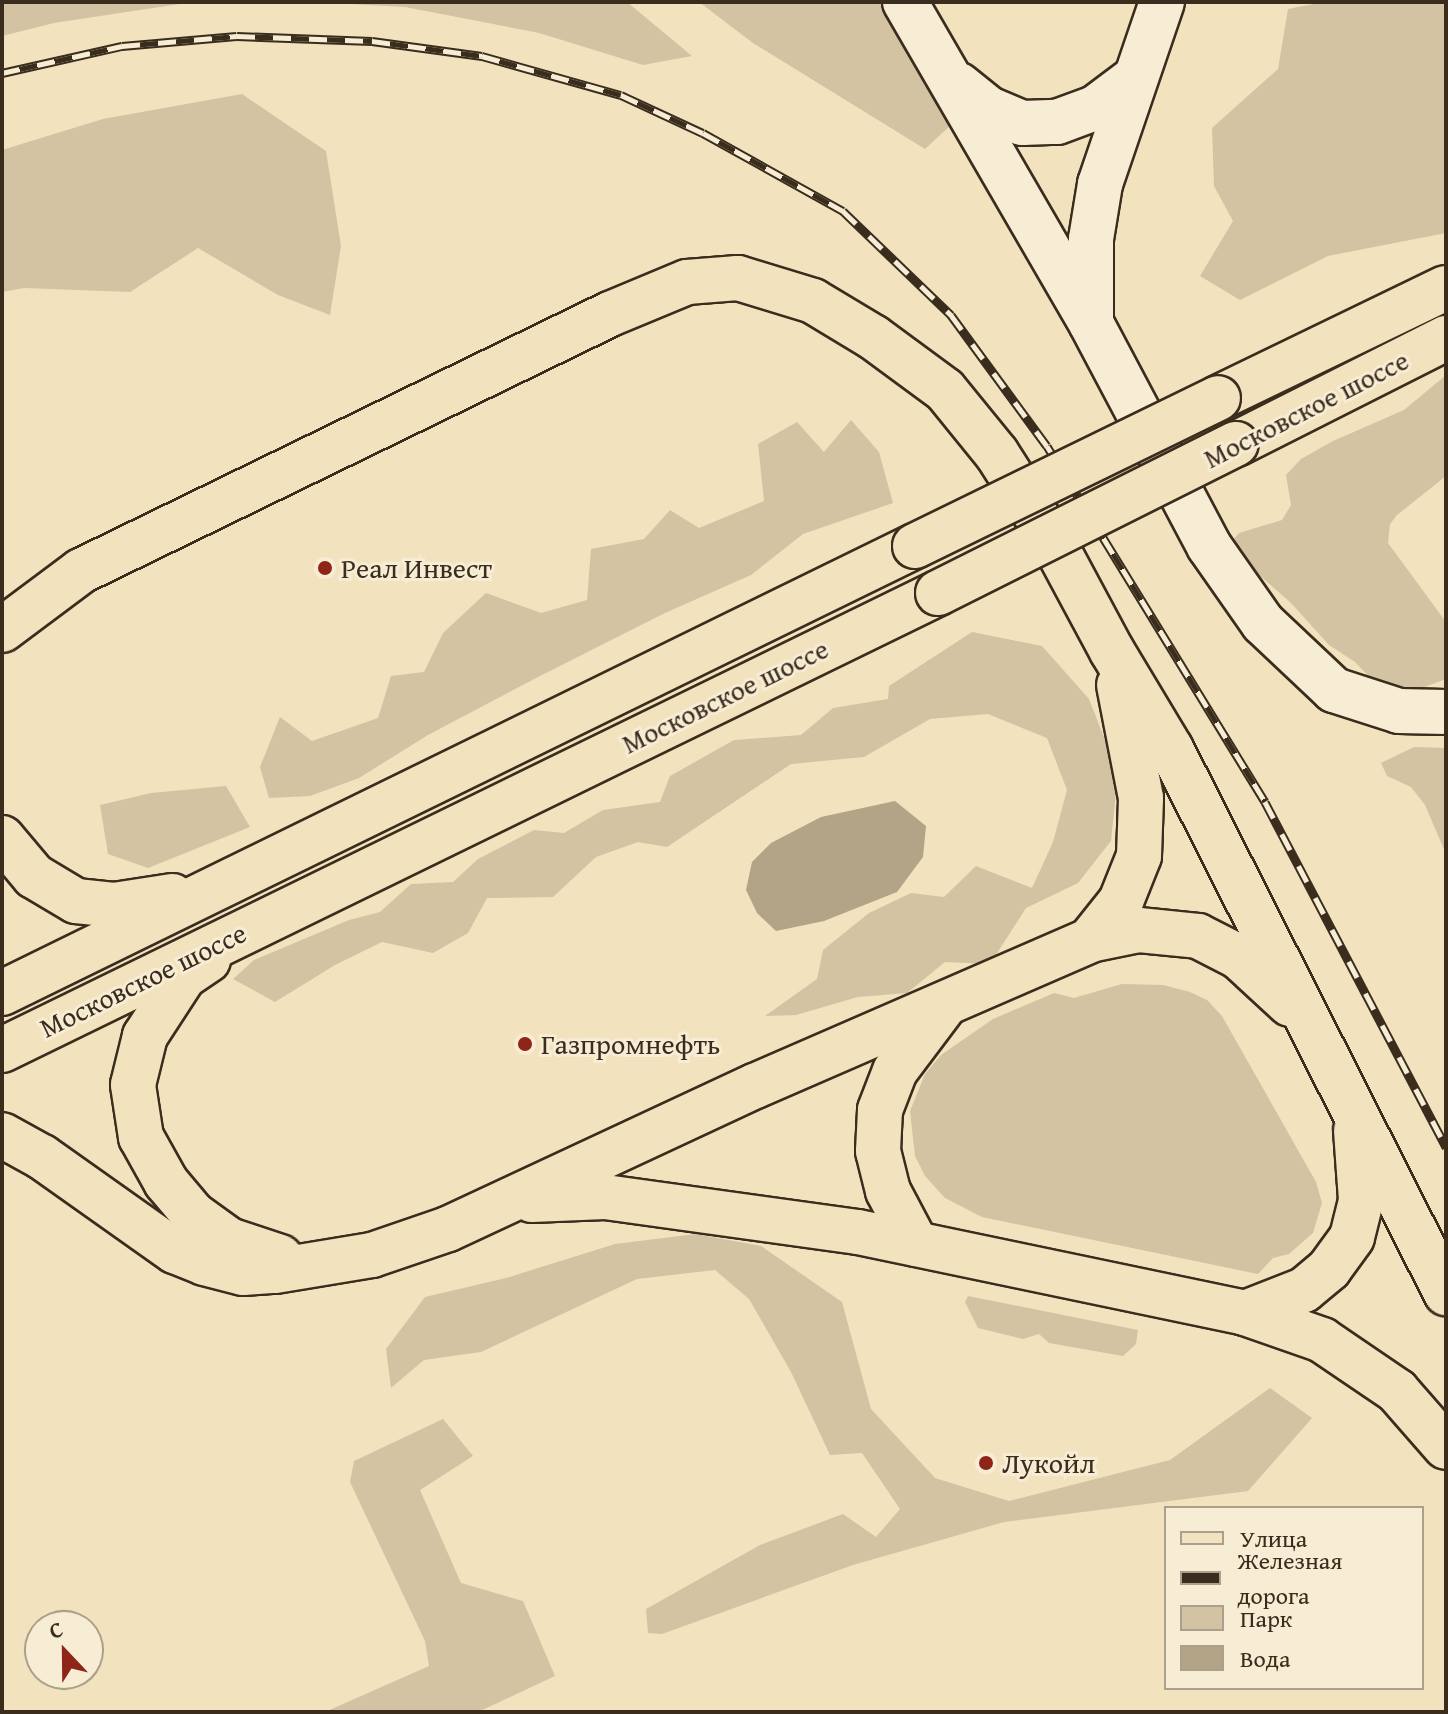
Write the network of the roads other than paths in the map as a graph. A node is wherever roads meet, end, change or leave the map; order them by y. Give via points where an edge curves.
1 (905, 2) edge
2 (1162, 2) edge
3 (1135, 78) junction
4 (951, 79) junction
5 (1446, 288) edge
6 (1091, 323) junction
7 (1446, 338) edge
8 (4, 631) edge
9 (1112, 651) junction
10 (1446, 712) edge
11 (2, 838) edge
12 (261, 866) junction
13 (276, 914) junction
14 (1090, 940) junction
15 (2, 993) edge
16 (945, 1005) junction
17 (1307, 1019) junction
18 (2, 1050) edge
19 (1355, 1112) junction
20 (2, 1135) edge
21 (514, 1201) junction
22 (916, 1244) junction
23 (301, 1264) junction
24 (1446, 1293) edge
25 (1245, 1313) junction
26 (1446, 1447) edge

1 - 4 main road
2 - 3 main road
3 - 4 main road via 1095,108 1057,122 1022,123 989,109
3 - 6 main road via 1100,184 1091,239
4 - 6 main road
5 - 12 main road, Московское шоссе, bridge
6 - 10 main road via 1209,546 1263,623 1334,690 1399,711
7 - 13 main road, Московское шоссе, bridge via 938,593
8 - 9 main road via 81,571 610,314 687,282 738,278 813,301 945,390 997,454 1038,518
9 - 14 main road via 1141,798 1139,856 1121,901
9 - 17 main road via 1171,749
11 - 12 main road via 34,876 76,901 114,905 165,899
12 - 15 main road, Московское шоссе
13 - 18 main road, Московское шоссе
13 - 23 main road via 184,976 145,1036 133,1085 141,1137 166,1182 193,1214 229,1240
14 - 16 main road
14 - 17 main road via 1139,930 1198,936 1239,957
16 - 21 main road via 755,1086
16 - 22 main road via 895,1071 880,1110 878,1151 888,1191
17 - 19 main road
19 - 24 main road
19 - 25 main road via 1361,1200 1352,1237 1329,1269 1304,1290
20 - 23 main road via 189,1257 243,1273
21 - 22 main road via 605,1197
21 - 23 main road via 372,1255
22 - 25 main road
25 - 26 main road via 1322,1340 1397,1391

